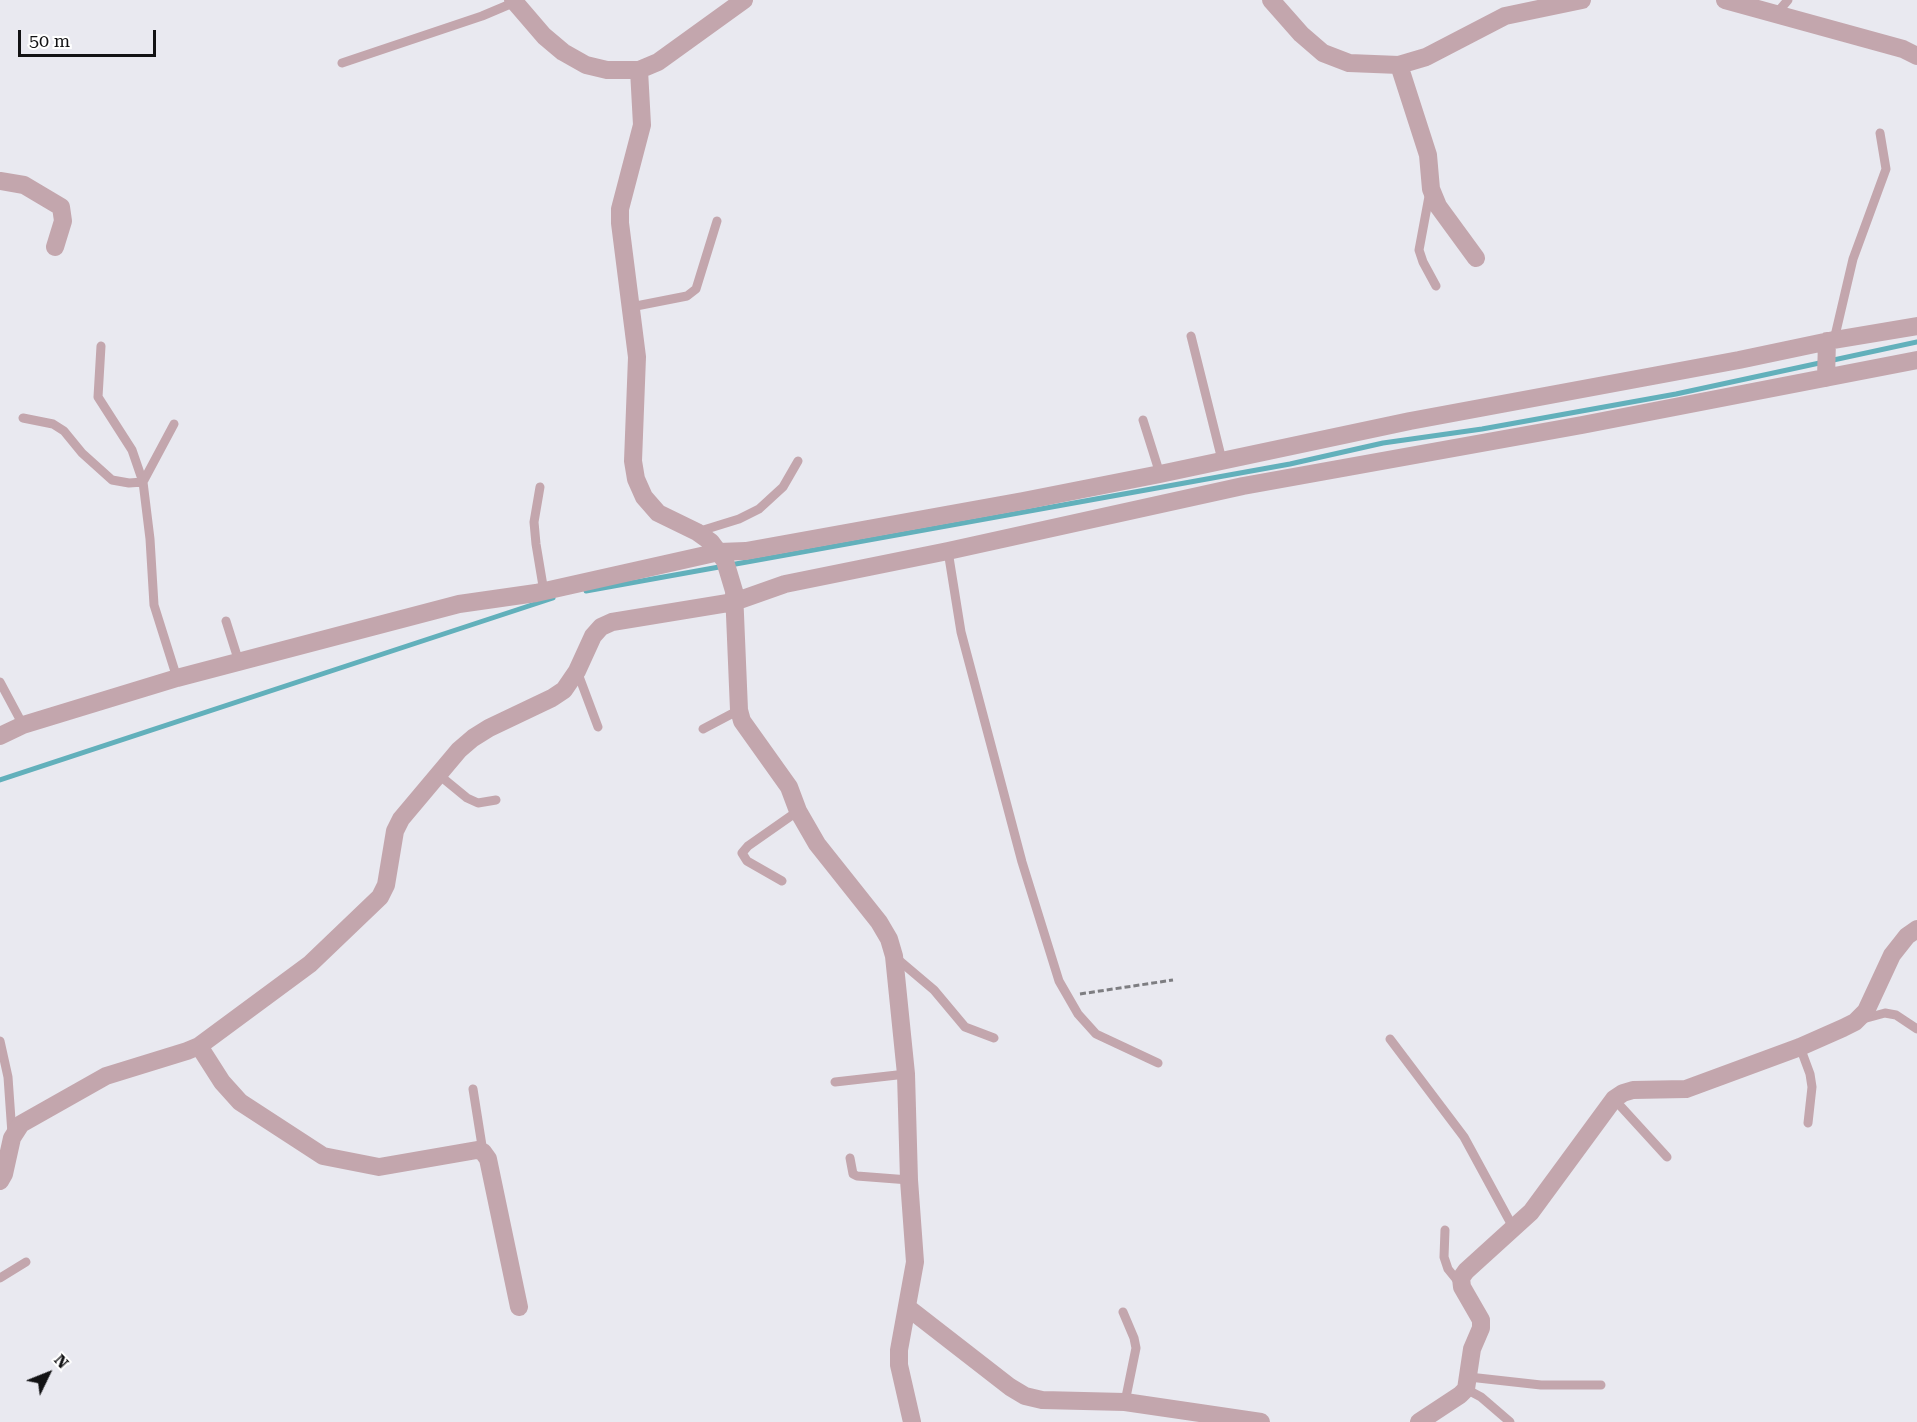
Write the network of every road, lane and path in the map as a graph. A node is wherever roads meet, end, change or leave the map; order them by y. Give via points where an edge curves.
1 (744, 0) edge
2 (1270, 0) edge
3 (1582, 0) edge
4 (1725, 0) edge
5 (514, 1) edge
6 (1540, 4) edge
7 (1781, 5) edge
8 (1916, 52) edge
9 (342, 63) dead end
10 (1400, 65) junction
11 (639, 70) junction
12 (1880, 133) dead end
13 (0, 181) edge
14 (1431, 189) junction
15 (717, 221) dead end
16 (55, 247) dead end
17 (1476, 258) dead end
18 (1436, 286) dead end
19 (631, 307) junction
20 (1917, 326) edge
21 (1191, 336) dead end
22 (1830, 341) junction
23 (101, 346) dead end
24 (1917, 360) edge
25 (1826, 378) junction
26 (23, 418) dead end
27 (1143, 420) dead end
28 (174, 424) dead end
29 (1222, 460) junction
30 (798, 461) dead end
31 (1160, 474) junction
32 (143, 482) junction
33 (540, 487) dead end
34 (697, 532) junction
35 (948, 551) junction
36 (722, 556) junction
37 (533, 594) junction
38 (734, 596) junction
39 (226, 621) dead end
40 (239, 662) junction
41 (577, 671) junction
42 (177, 678) junction
43 (0, 682) edge
44 (739, 710) junction
45 (23, 725) junction
46 (598, 727) dead end
47 (703, 729) dead end
48 (0, 736) edge
49 (439, 775) junction
50 (496, 800) dead end
51 (798, 811) junction
52 (782, 880) dead end
53 (1917, 928) edge
54 (894, 956) junction
55 (1173, 980) dead end
56 (1066, 996) junction
57 (1855, 1022) junction
58 (1917, 1029) edge
59 (994, 1038) dead end
60 (1389, 1038) dead end
61 (0, 1041) edge
62 (199, 1046) junction
63 (1800, 1047) junction
64 (1158, 1063) dead end
65 (906, 1074) junction
66 (835, 1082) dead end
67 (473, 1089) dead end
68 (1614, 1099) junction
69 (1808, 1123) dead end
70 (12, 1138) junction
71 (483, 1152) junction
72 (1668, 1157) dead end
73 (850, 1158) dead end
74 (909, 1180) junction
75 (0, 1181) edge
76 (1514, 1229) junction
77 (1445, 1230) dead end
78 (26, 1262) dead end
79 (0, 1278) edge
80 (1462, 1287) junction
81 (519, 1307) dead end
82 (906, 1307) junction
83 (1124, 1312) dead end
84 (1467, 1383) junction
85 (1601, 1385) dead end
86 (1125, 1402) junction
87 (912, 1422) edge
88 (1261, 1422) edge
89 (1419, 1422) edge
90 (1510, 1422) edge

1 - 11 street via 658,62
2 - 10 street via 1323,53 1349,63
3 - 6 street
4 - 7 street
5 - 9 lane via 482,16
5 - 11 street via 544,36 586,65 607,70
6 - 10 street via 1505,16 1426,57
7 - 8 street
10 - 14 street via 1428,155
11 - 19 street via 642,124 620,209
12 - 22 lane via 1886,169 1853,259
13 - 16 street via 24,184 61,207 63,221
14 - 17 street via 1438,206
14 - 18 lane via 1419,250
15 - 19 lane via 696,289 687,296
19 - 34 street via 638,373 633,460 636,479 644,497 658,513
20 - 22 street
21 - 29 lane
22 - 25 street
22 - 29 street
23 - 32 lane via 98,397 132,450
24 - 25 street
25 - 35 street via 1243,486
26 - 32 lane via 53,423 112,480
27 - 31 lane
28 - 32 lane
29 - 31 street
30 - 34 lane via 783,487 759,509
31 - 36 street
32 - 42 lane via 154,605
33 - 37 lane via 534,522
34 - 36 street
35 - 38 street
35 - 56 lane via 961,632 1019,851
36 - 37 street
36 - 38 street
37 - 40 street via 459,604
38 - 41 street via 601,627
38 - 44 street
39 - 40 lane
40 - 42 street
41 - 46 lane
41 - 49 street via 564,690 552,698 473,738
42 - 45 street
43 - 45 lane
44 - 47 lane
44 - 51 street via 749,732 789,787
45 - 48 street
49 - 50 lane via 478,803
49 - 62 street via 395,831 386,885 380,897 294,977
51 - 52 lane via 742,853 747,861
51 - 54 street via 818,844 879,922
53 - 57 street via 1892,955 1866,1011
54 - 59 lane via 934,990 965,1027
54 - 65 street
55 - 56 path
56 - 64 lane via 1096,1034
57 - 58 lane via 1885,1013 1896,1015
57 - 63 street
60 - 76 lane via 1464,1137
61 - 70 lane via 8,1077
62 - 70 street via 94,1082 21,1124
62 - 71 street via 222,1082 240,1101 323,1156 379,1167
63 - 68 street via 1686,1089 1634,1090
63 - 69 lane via 1812,1087
65 - 66 lane
65 - 74 street
67 - 71 lane
68 - 72 lane
68 - 76 street via 1531,1212
70 - 75 street
71 - 81 street via 488,1159
73 - 74 lane via 853,1174 857,1176
74 - 82 street via 915,1262
76 - 80 street via 1466,1271 1461,1278
77 - 80 lane via 1444,1257
78 - 79 lane
80 - 84 street via 1481,1320
82 - 86 street via 1025,1396
82 - 87 street via 898,1350
83 - 86 lane via 1136,1348
84 - 85 lane
84 - 89 street via 1460,1395
84 - 90 lane
86 - 88 street

